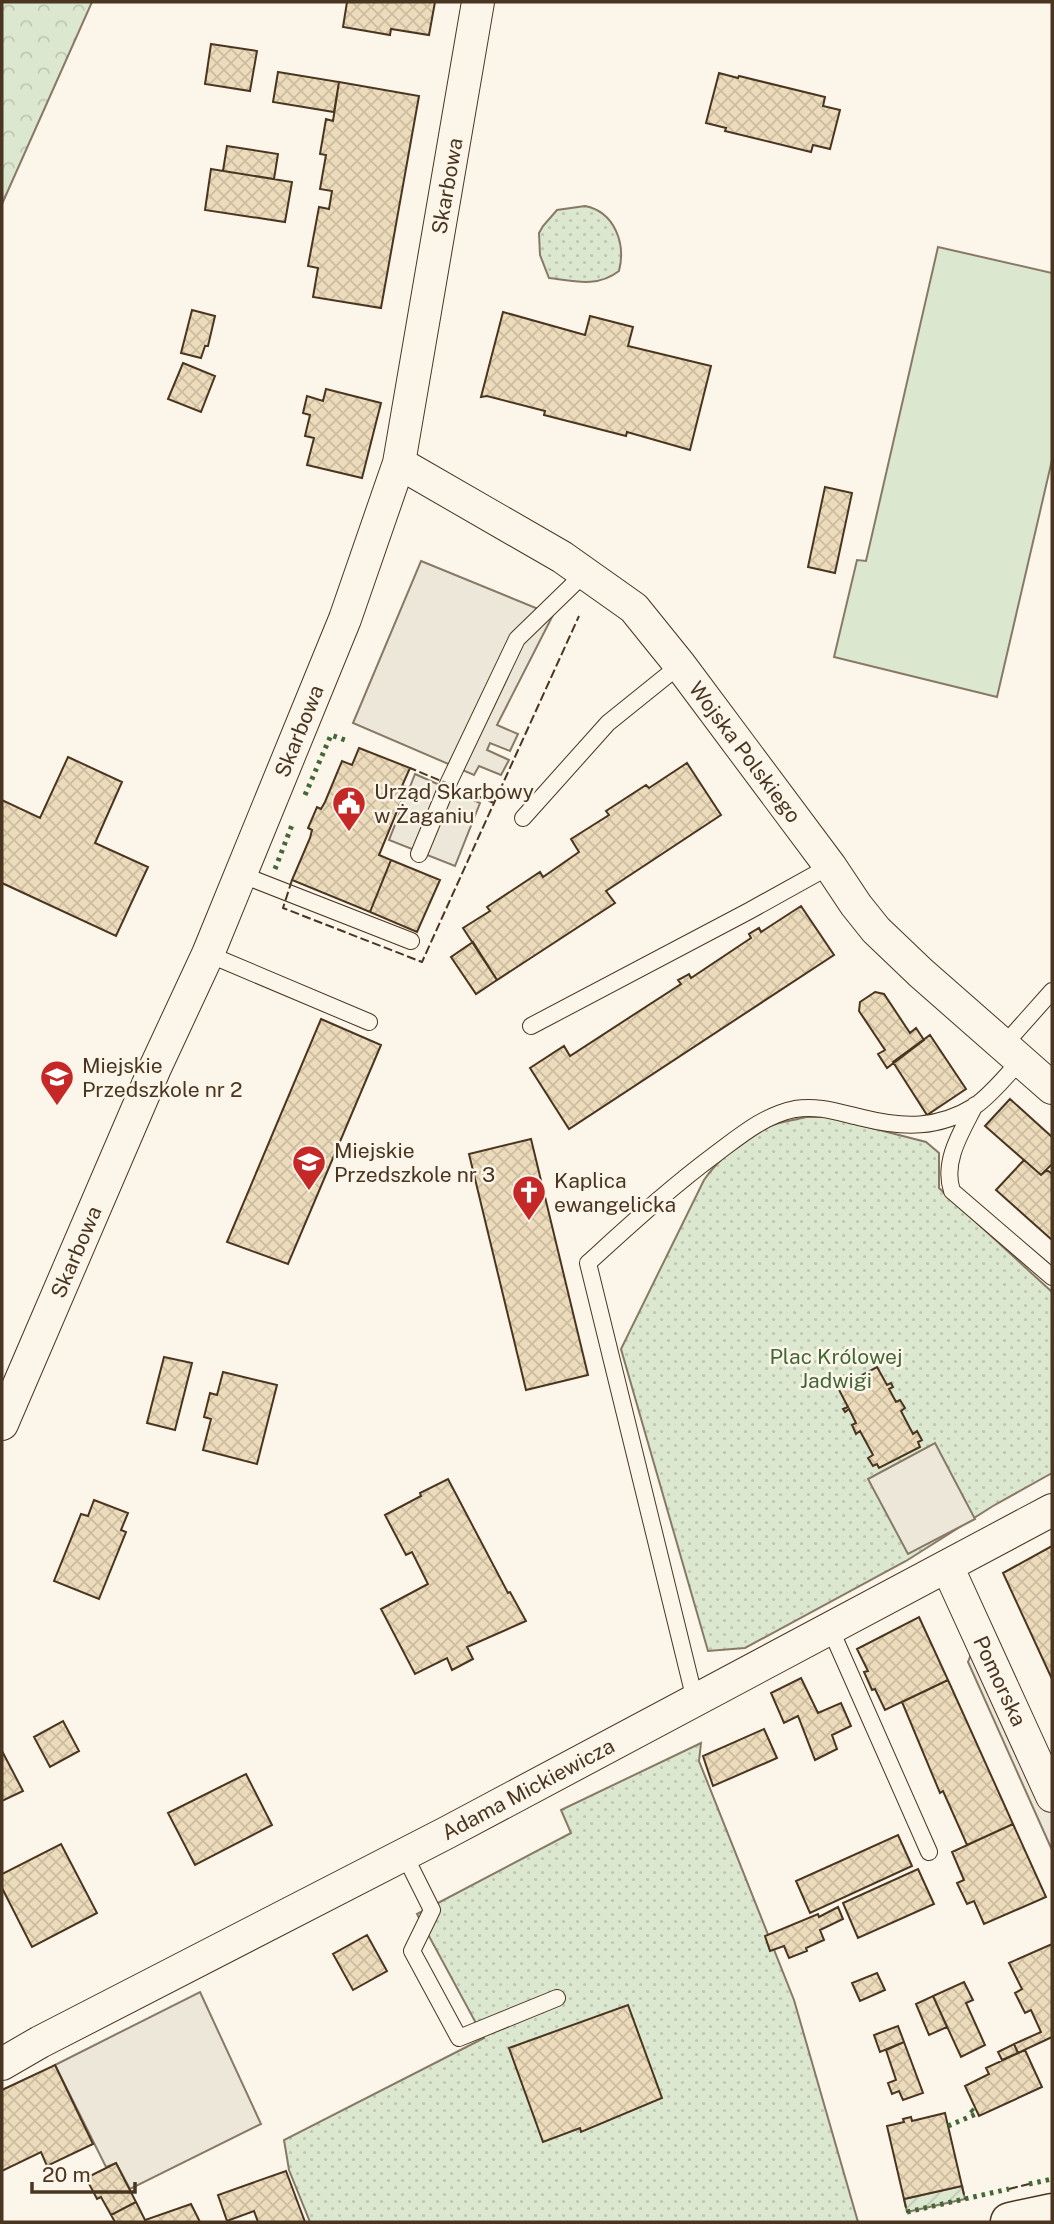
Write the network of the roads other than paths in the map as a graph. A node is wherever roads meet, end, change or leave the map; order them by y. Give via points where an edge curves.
1 (478, 2) edge
2 (399, 463) junction
3 (585, 573) junction
4 (680, 665) junction
5 (523, 818) dead end
6 (419, 854) dead end
7 (830, 866) junction
8 (240, 874) junction
9 (411, 941) dead end
10 (208, 954) junction
11 (1052, 991) edge
12 (369, 1022) dead end
13 (531, 1026) dead end
14 (1012, 1054) junction
15 (1052, 1088) edge
16 (975, 1105) junction
17 (1052, 1277) edge
18 (2, 1424) edge
19 (1052, 1510) edge
20 (947, 1566) junction
21 (830, 1628) junction
22 (695, 1700) junction
23 (1052, 1796) edge
24 (929, 1852) dead end
25 (404, 1854) junction
26 (557, 1998) dead end
27 (2, 2064) edge
28 (1052, 2213) edge
29 (1010, 2222) edge

1 - 2 street, Skarbowa
2 - 3 street, Wojska Polskiego
2 - 8 street, Skarbowa via 345,619
3 - 4 street, Wojska Polskiego via 634,608
3 - 6 lane via 517,639
4 - 5 lane via 608,723
4 - 7 street, Wojska Polskiego
7 - 13 lane
7 - 14 street, Wojska Polskiego via 876,930
8 - 9 lane
8 - 10 street, Skarbowa
10 - 12 lane
10 - 18 street, Skarbowa
11 - 14 lane
14 - 15 street, Wojska Polskiego
14 - 16 lane
16 - 17 lane via 950,1161 952,1191
16 - 22 lane via 941,1121 915,1126 888,1125 831,1109 775,1115 752,1126 673,1185 588,1263
19 - 20 street, Adama Mickiewicza
20 - 21 street, Adama Mickiewicza
20 - 23 street, Pomorska
21 - 22 street, Adama Mickiewicza
21 - 24 lane
22 - 25 street, Adama Mickiewicza
25 - 26 lane via 432,1910 412,1951 458,2038
25 - 27 street, Adama Mickiewicza
28 - 29 main road

